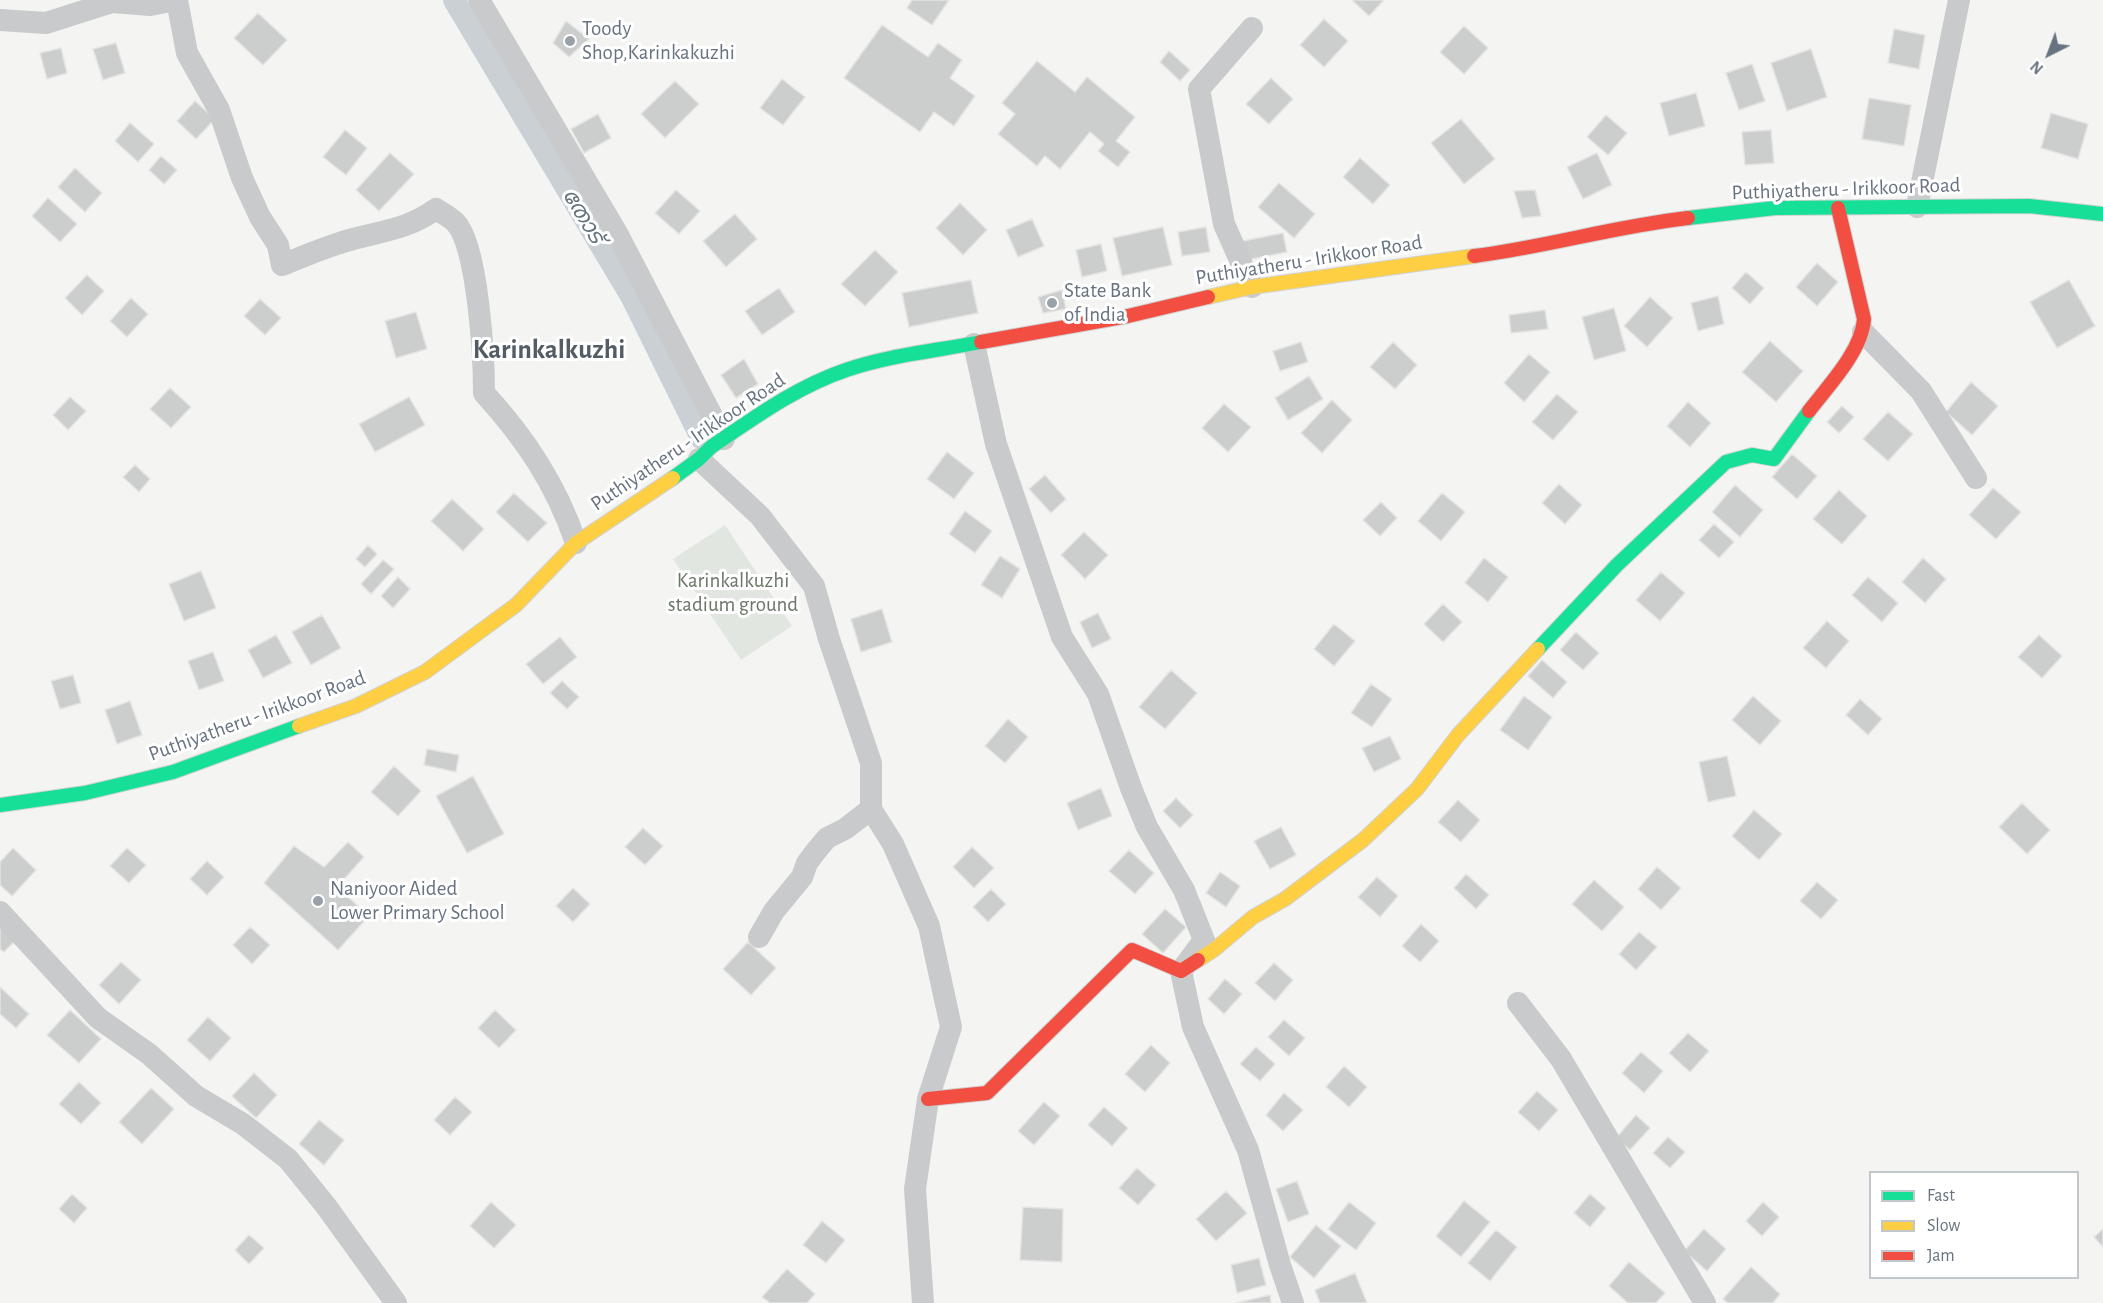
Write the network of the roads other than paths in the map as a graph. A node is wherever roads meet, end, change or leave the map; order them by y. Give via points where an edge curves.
1 (177, 0) edge
2 (479, 0) edge
3 (1959, 0) edge
4 (0, 20) edge
5 (1252, 28) dead end
6 (1917, 207) junction
7 (1838, 208) junction
8 (2103, 214) edge
9 (1252, 287) junction
10 (1863, 332) junction
11 (974, 344) junction
12 (724, 439) junction
13 (699, 459) junction
14 (1976, 478) dead end
15 (576, 543) junction
16 (0, 805) edge
17 (871, 809) junction
18 (0, 912) edge
19 (759, 937) dead end
20 (1181, 971) junction
21 (1518, 1004) dead end
22 (928, 1100) junction
23 (1703, 1302) edge
24 (396, 1303) edge
25 (923, 1303) edge
26 (1293, 1303) edge

1 - 4 street via 150,5 112,2 46,23
1 - 15 street via 187,53 219,110 242,178 278,245 282,264 357,238 392,231 436,209 456,222 466,241 477,292 484,393 548,476
2 - 12 street via 617,232
3 - 6 street
5 - 9 street via 1199,89 1224,224
6 - 7 main road, Puthiyatheru - Irikkoor Road
6 - 8 main road, Puthiyatheru - Irikkoor Road via 2029,206
7 - 9 main road, Puthiyatheru - Irikkoor Road via 1775,208 1649,222 1514,251
7 - 10 main road via 1864,319
9 - 11 main road, Puthiyatheru - Irikkoor Road via 1128,316
10 - 14 street via 1921,391
10 - 20 main road via 1774,459 1752,455 1726,462 1609,573 1458,735 1417,789 1363,840
11 - 12 main road, Puthiyatheru - Irikkoor Road via 846,370 799,390
11 - 20 street via 996,444 1062,637 1098,694 1147,827 1184,890 1204,940
12 - 13 main road, Puthiyatheru - Irikkoor Road
13 - 15 main road, Puthiyatheru - Irikkoor Road
13 - 17 street via 760,516 814,586 871,763
15 - 16 main road, Puthiyatheru - Irikkoor Road via 516,605 473,638 425,672 356,706 173,772 85,793
17 - 19 street via 827,838 816,850 802,877
17 - 22 street via 893,844 929,926 951,1027
18 - 24 street via 98,1018 150,1054 196,1096 243,1124 288,1159
20 - 22 main road via 1132,950 987,1093
20 - 26 street via 1193,1027 1248,1150
21 - 23 street via 1561,1059
22 - 25 street via 915,1189

